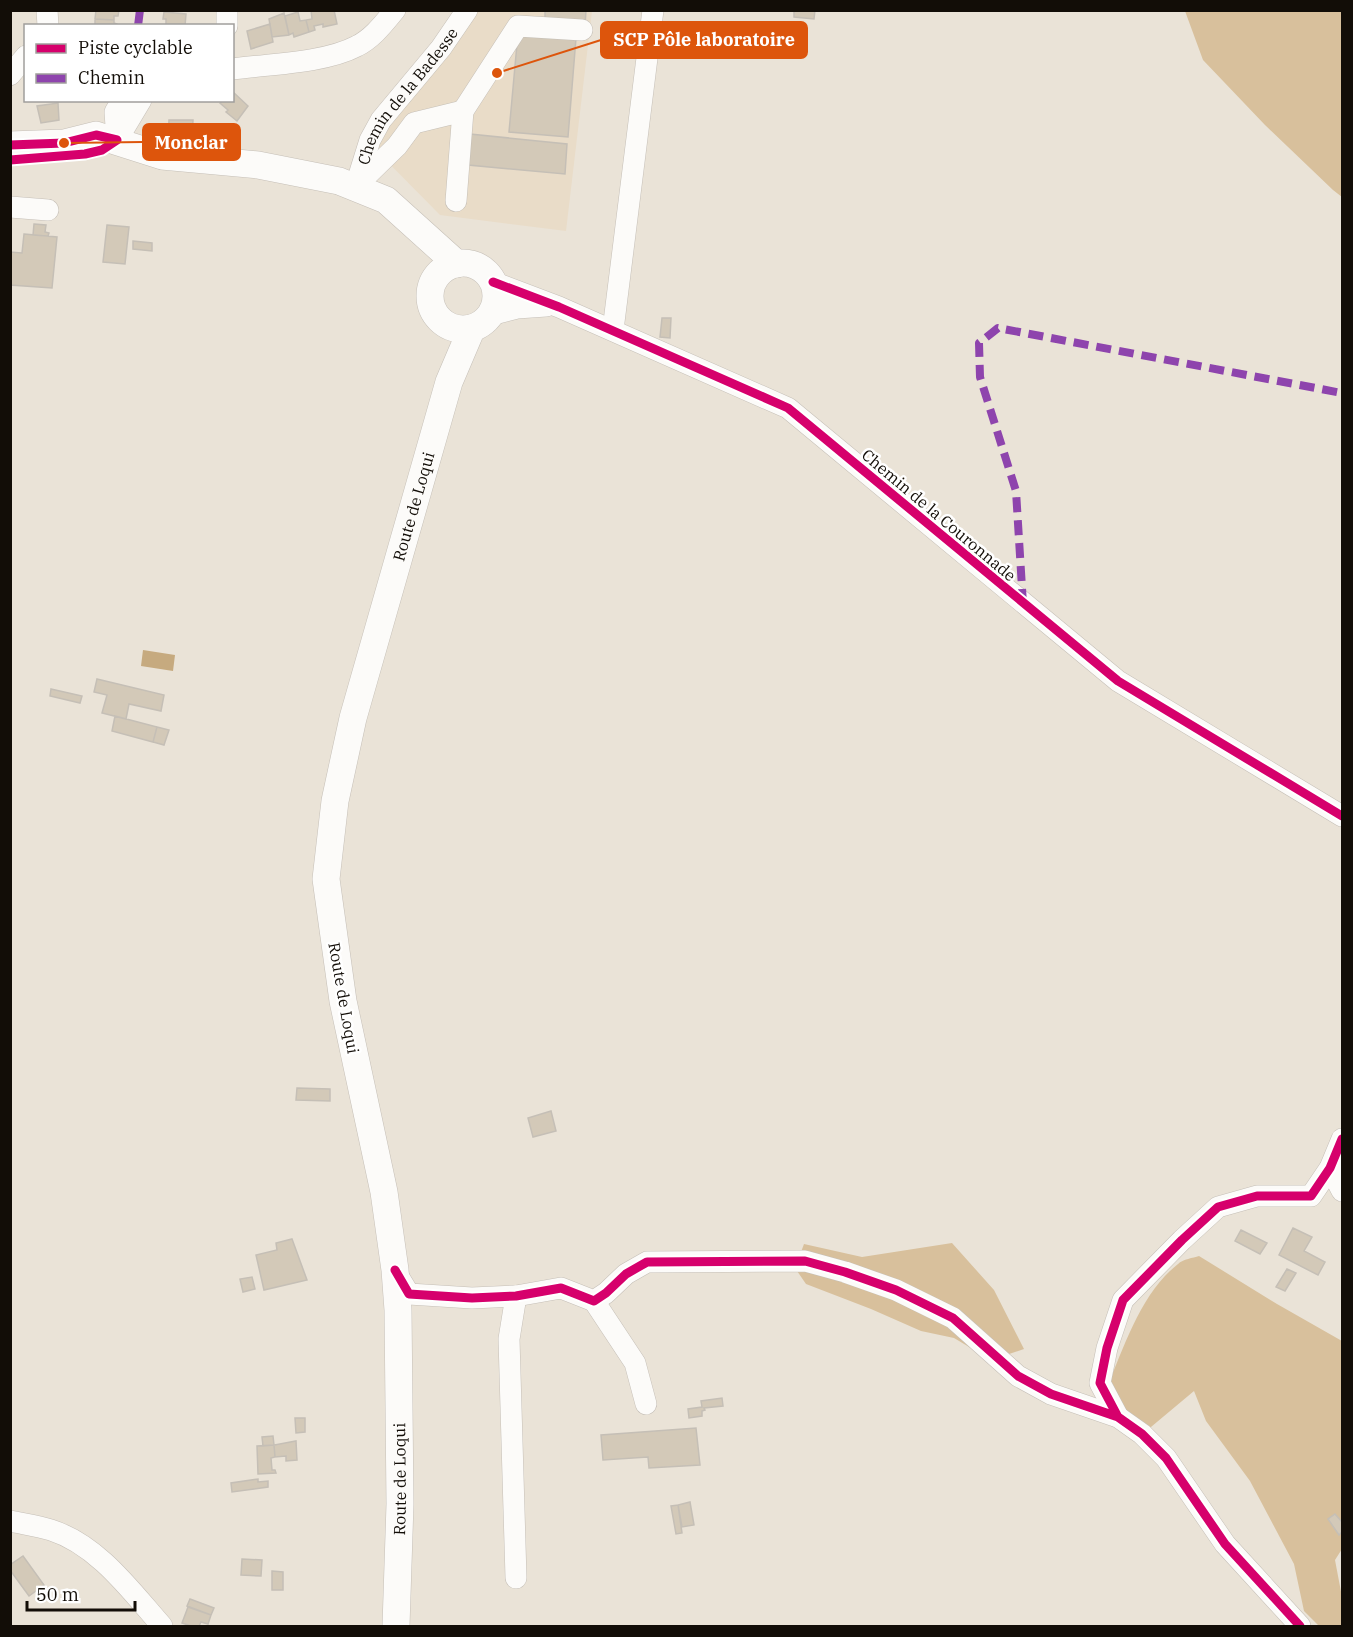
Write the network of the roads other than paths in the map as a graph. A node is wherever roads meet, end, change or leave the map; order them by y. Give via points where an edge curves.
1 (395, 10) edge
2 (467, 10) edge
3 (653, 10) edge
4 (582, 30) dead end
5 (24, 59) edge
6 (234, 69) edge
7 (10, 75) edge
8 (121, 102) edge
9 (140, 102) edge
10 (463, 111) junction
11 (117, 140) junction
12 (10, 145) edge
13 (10, 160) edge
14 (356, 186) junction
15 (456, 201) dead end
16 (10, 207) edge
17 (48, 210) dead end
18 (406, 219) junction
19 (457, 264) junction
20 (432, 282) junction
21 (493, 282) junction
22 (559, 307) junction
23 (441, 321) junction
24 (481, 321) junction
25 (613, 330) junction
26 (449, 382) junction
27 (1342, 816) edge
28 (1342, 1139) edge
29 (1330, 1167) junction
30 (1342, 1191) edge
31 (395, 1270) junction
32 (516, 1296) junction
33 (594, 1300) junction
34 (646, 1404) dead end
35 (1118, 1417) junction
36 (10, 1521) edge
37 (516, 1578) dead end
38 (162, 1626) edge
39 (396, 1626) edge
40 (1300, 1626) edge

1 - 6 street via 358,46 329,57
2 - 14 street, Chemin de la Badesse via 381,120 370,140
3 - 25 street
4 - 10 street via 518,26
5 - 7 street
8 - 11 street via 115,112
9 - 11 street
10 - 14 street via 414,123 397,146
10 - 15 street
11 - 12 main road via 96,135 64,143
11 - 13 main road via 102,150 85,154
11 - 14 main road via 162,156 258,165
14 - 18 main road via 386,200
16 - 17 street
18 - 19 main road
18 - 20 main road via 421,245
19 - 20 main road via 438,273
19 - 21 main road via 478,267
20 - 23 main road via 430,303
21 - 22 street, Chemin de la Couronnade
21 - 24 main road via 495,304
22 - 24 street, Chemin de la Couronnade via 517,308
22 - 25 street, Chemin de la Couronnade
23 - 24 main road via 461,329
23 - 26 main road, Route de Loqui
24 - 26 main road, Route de Loqui
25 - 27 street, Chemin de la Couronnade via 788,408 1118,681
26 - 31 main road, Route de Loqui via 353,718 335,801 326,879 341,992 384,1192
28 - 29 street
29 - 30 street
29 - 35 street via 1311,1196 1257,1196 1218,1207 1123,1300 1100,1383
31 - 32 street via 410,1294
31 - 39 main road, Route de Loqui via 400,1504
32 - 33 street via 561,1288
32 - 37 street via 509,1339
33 - 34 street via 635,1363
33 - 35 street via 647,1262 805,1261 896,1290 953,1318 1018,1376 1051,1394
35 - 40 street via 1166,1458 1225,1544
36 - 38 street via 53,1531 87,1548

